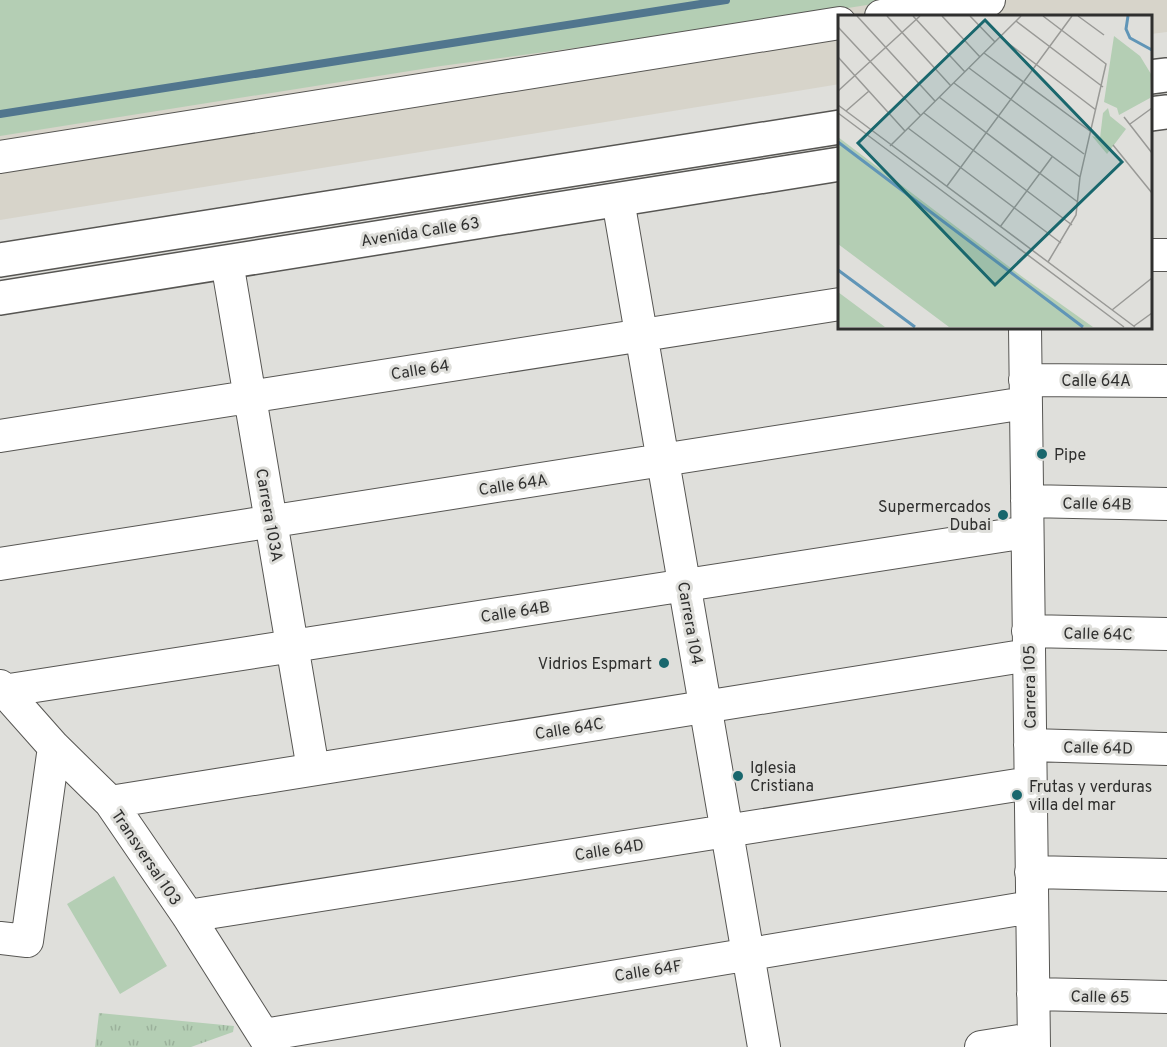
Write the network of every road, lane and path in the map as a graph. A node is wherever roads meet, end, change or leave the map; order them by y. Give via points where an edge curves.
1 (989, 0) edge
2 (888, 15) edge
3 (838, 23) edge
4 (1167, 75) edge
5 (1152, 77) edge
6 (1167, 112) edge
7 (1152, 114) edge
8 (838, 127) edge
9 (0, 157) edge
10 (838, 164) edge
11 (618, 200) junction
12 (0, 260) edge
13 (227, 262) junction
14 (0, 298) edge
15 (838, 304) edge
16 (1024, 328) edge
17 (642, 335) junction
18 (1167, 381) edge
19 (1025, 392) junction
20 (249, 396) junction
21 (0, 436) edge
22 (663, 460) junction
23 (1167, 504) edge
24 (1027, 517) junction
25 (271, 522) junction
26 (0, 564) edge
27 (684, 584) junction
28 (1167, 634) edge
29 (1029, 643) junction
30 (292, 646) junction
31 (2, 688) edge
32 (705, 706) junction
33 (1030, 745) junction
34 (54, 747) junction
35 (1167, 749) edge
36 (312, 769) junction
37 (1030, 783) junction
38 (110, 802) junction
39 (727, 830) junction
40 (1031, 872) junction
41 (1167, 875) edge
42 (1032, 907) junction
43 (188, 916) junction
44 (0, 938) edge
45 (748, 954) junction
46 (1033, 994) junction
47 (1167, 997) edge
48 (267, 1041) edge
49 (1034, 1043) edge
50 (764, 1047) edge
51 (981, 1047) edge

1 - 2 street
3 - 9 street
4 - 5 main road
6 - 7 main road
8 - 12 main road
10 - 11 main road, Avenida Calle 63
11 - 13 main road, Avenida Calle 63
11 - 17 street, Carrera 104
13 - 14 main road, Avenida Calle 63
13 - 20 street, Carrera 103A
15 - 17 street, Calle 64
16 - 19 street, Carrera 105
17 - 20 street, Calle 64
17 - 22 street, Carrera 104
18 - 19 street, Calle 64A
19 - 22 street, Calle 64A
19 - 24 street, Carrera 105
20 - 21 street, Calle 64
20 - 25 street, Carrera 103A
22 - 25 street, Calle 64A
22 - 27 street, Carrera 104
23 - 24 street, Calle 64B
24 - 27 street, Calle 64B
24 - 29 street, Carrera 105
25 - 26 street, Calle 64A
25 - 30 street, Carrera 103A
27 - 30 street, Calle 64B
27 - 32 street, Carrera 104
28 - 29 street, Calle 64C
29 - 32 street, Calle 64C
29 - 33 street, Carrera 105
30 - 31 street, Calle 64B
30 - 36 street, Carrera 103A
31 - 34 street, Transversal 103
32 - 36 street, Calle 64C
32 - 39 street, Carrera 104
33 - 35 street, Calle 64D
33 - 37 street, Carrera 105
34 - 38 street, Transversal 103
34 - 44 street via 27,941
36 - 38 street, Calle 64C
37 - 39 street, Calle 64D
37 - 40 street, Carrera 105
38 - 43 street, Transversal 103
39 - 43 street, Calle 64D
39 - 45 street, Carrera 104
40 - 41 street
40 - 42 street, Carrera 105
42 - 45 street, Calle 64F
42 - 46 street, Carrera 105
43 - 48 street, Transversal 103
45 - 48 street, Calle 64F
45 - 50 street, Carrera 104
46 - 47 street, Calle 65
46 - 49 street, Carrera 105
49 - 51 street

